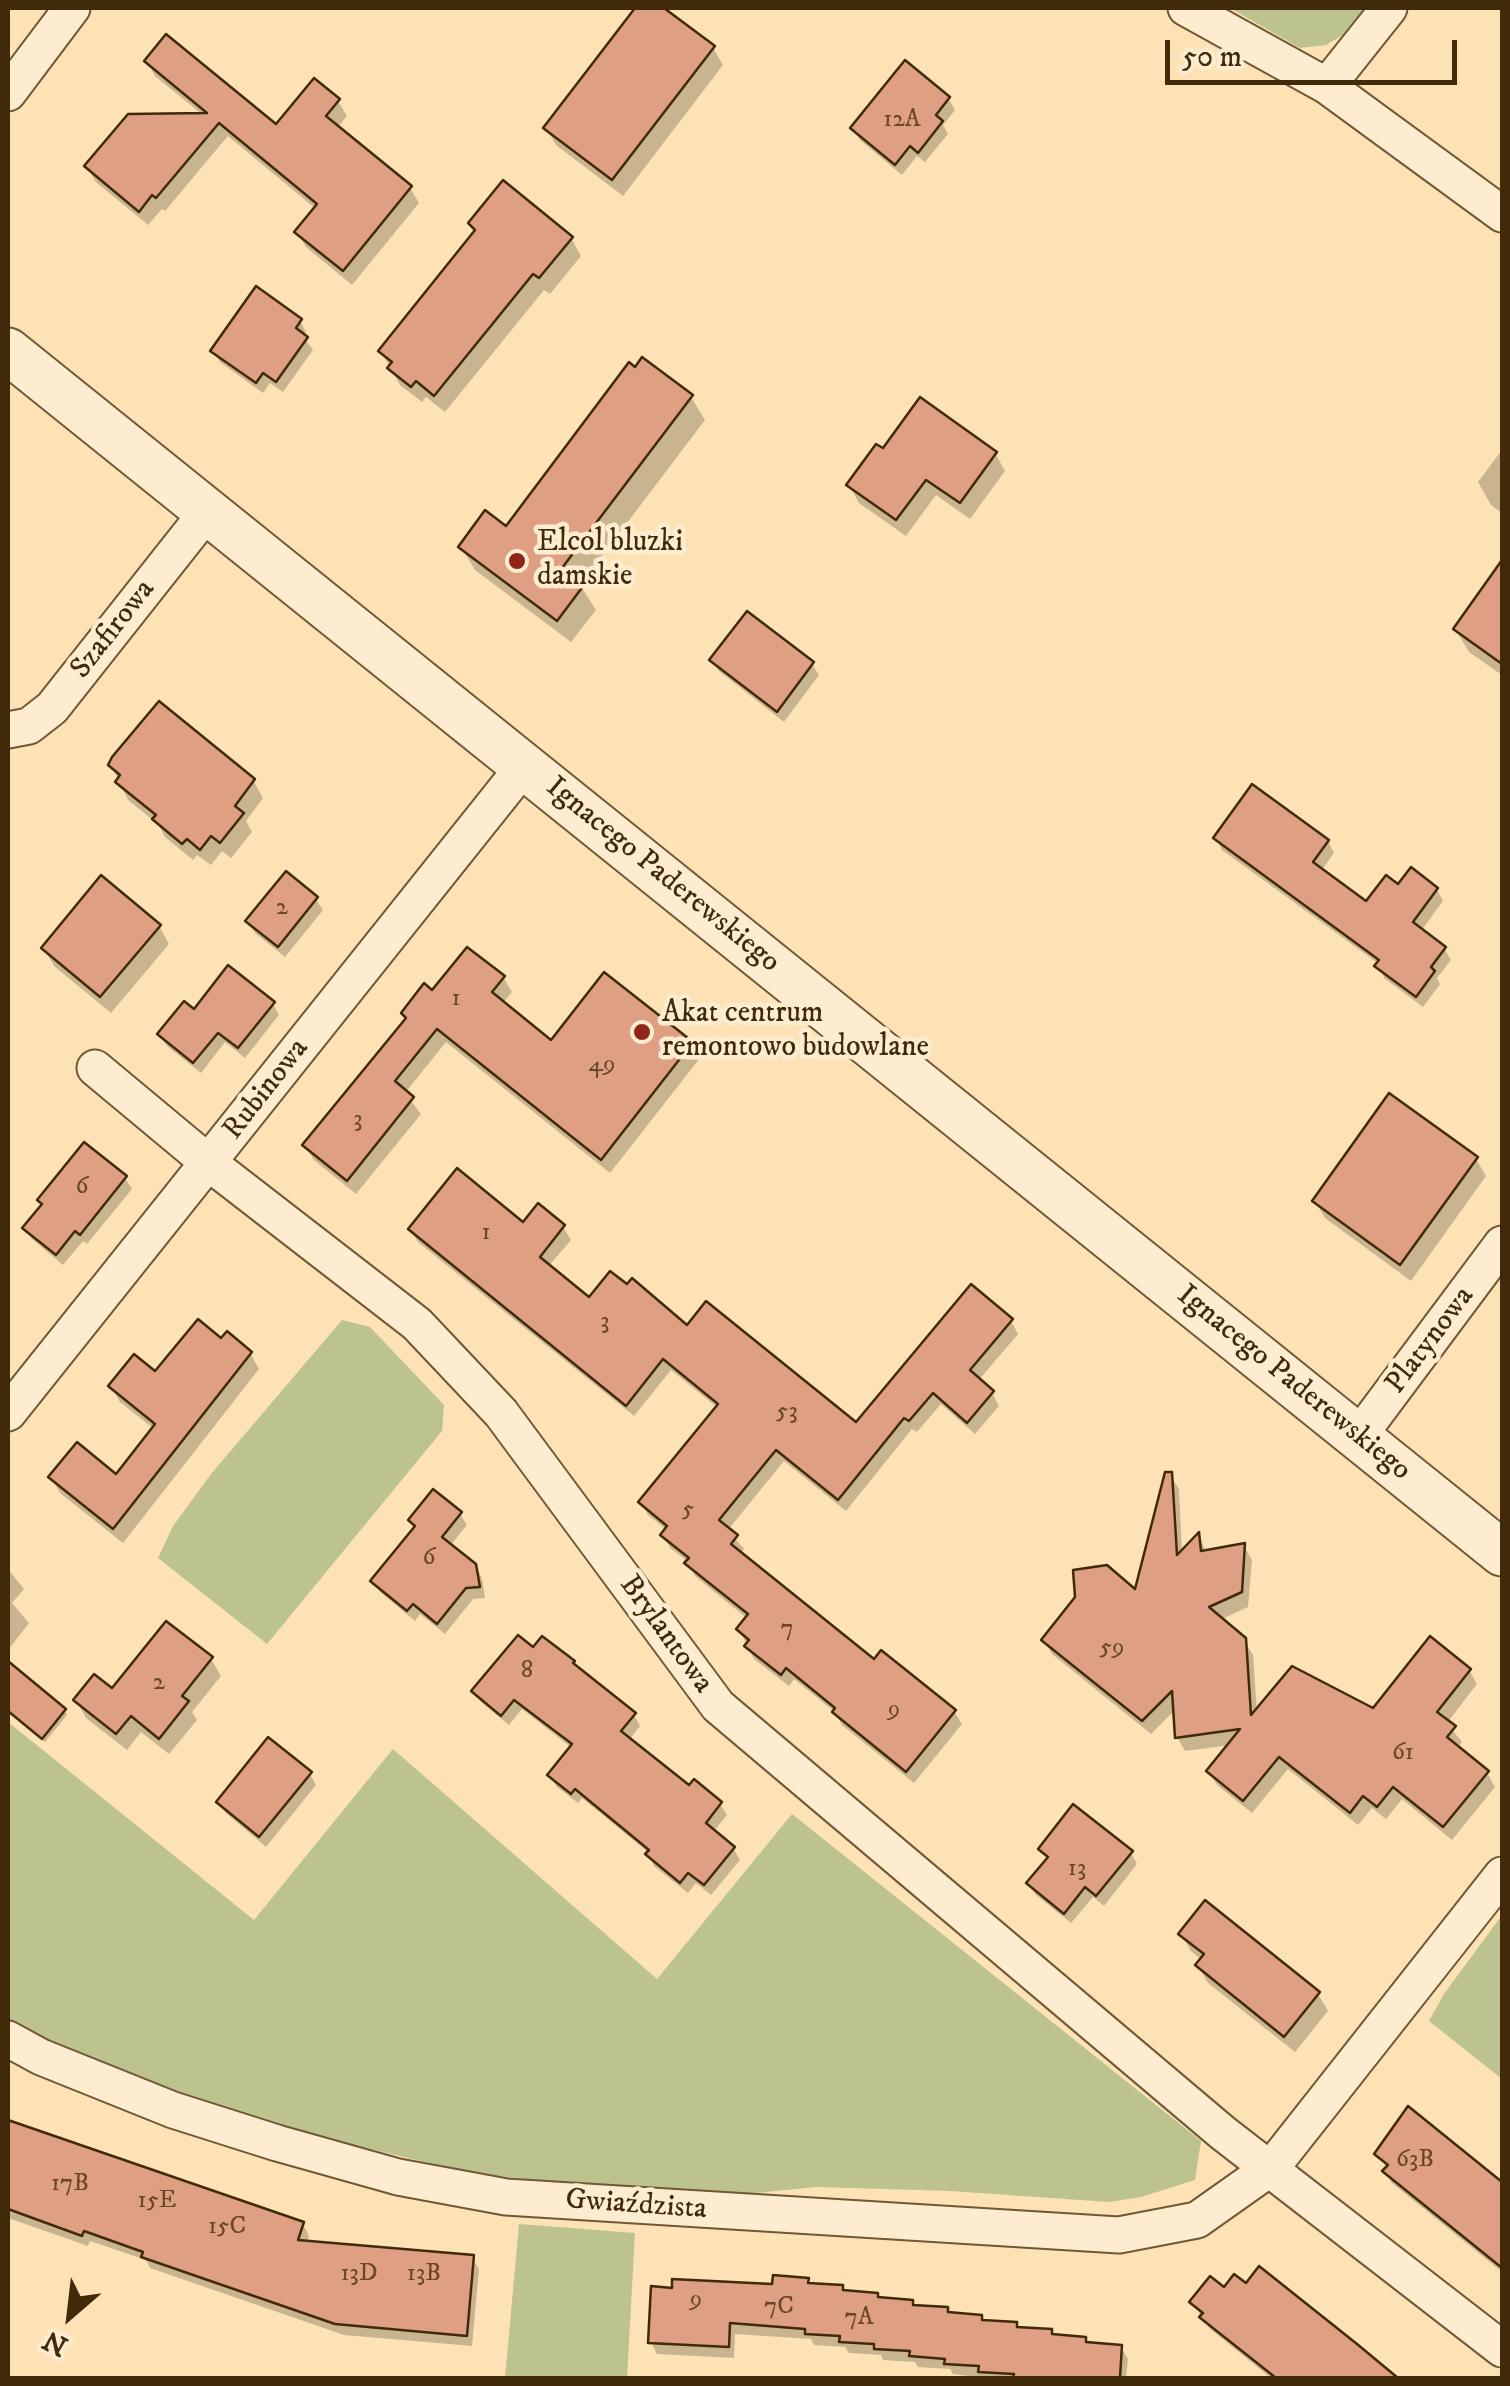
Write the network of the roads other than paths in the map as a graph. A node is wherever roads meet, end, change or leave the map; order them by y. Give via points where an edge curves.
1 (72, 8) edge
2 (1186, 8) edge
3 (1389, 8) edge
4 (1327, 86) junction
5 (8, 93) edge
6 (1502, 214) edge
7 (8, 351) edge
8 (206, 512) junction
9 (8, 730) edge
10 (524, 764) junction
11 (95, 1068) dead end
12 (209, 1163) junction
13 (1502, 1244) edge
14 (8, 1412) edge
15 (1358, 1438) junction
16 (1502, 1553) edge
17 (1502, 1875) edge
18 (8, 2039) edge
19 (1272, 2167) junction
20 (1502, 2349) edge

1 - 5 street
2 - 4 street
3 - 4 street
4 - 6 street
7 - 8 street, Ignacego Paderewskiego
8 - 9 street, Szafirowa via 52,708 29,726
8 - 10 street, Ignacego Paderewskiego
10 - 12 street, Rubinowa
10 - 15 street, Ignacego Paderewskiego
11 - 12 street, Brylantowa
12 - 14 street, Rubinowa
12 - 19 street, Brylantowa via 417,1324 501,1413 718,1706
13 - 15 street, Platynowa
15 - 16 street, Ignacego Paderewskiego
17 - 19 street
18 - 19 street, Gwiaździsta via 156,2104 242,2132 398,2177 506,2197 1119,2234 1198,2220
19 - 20 street

